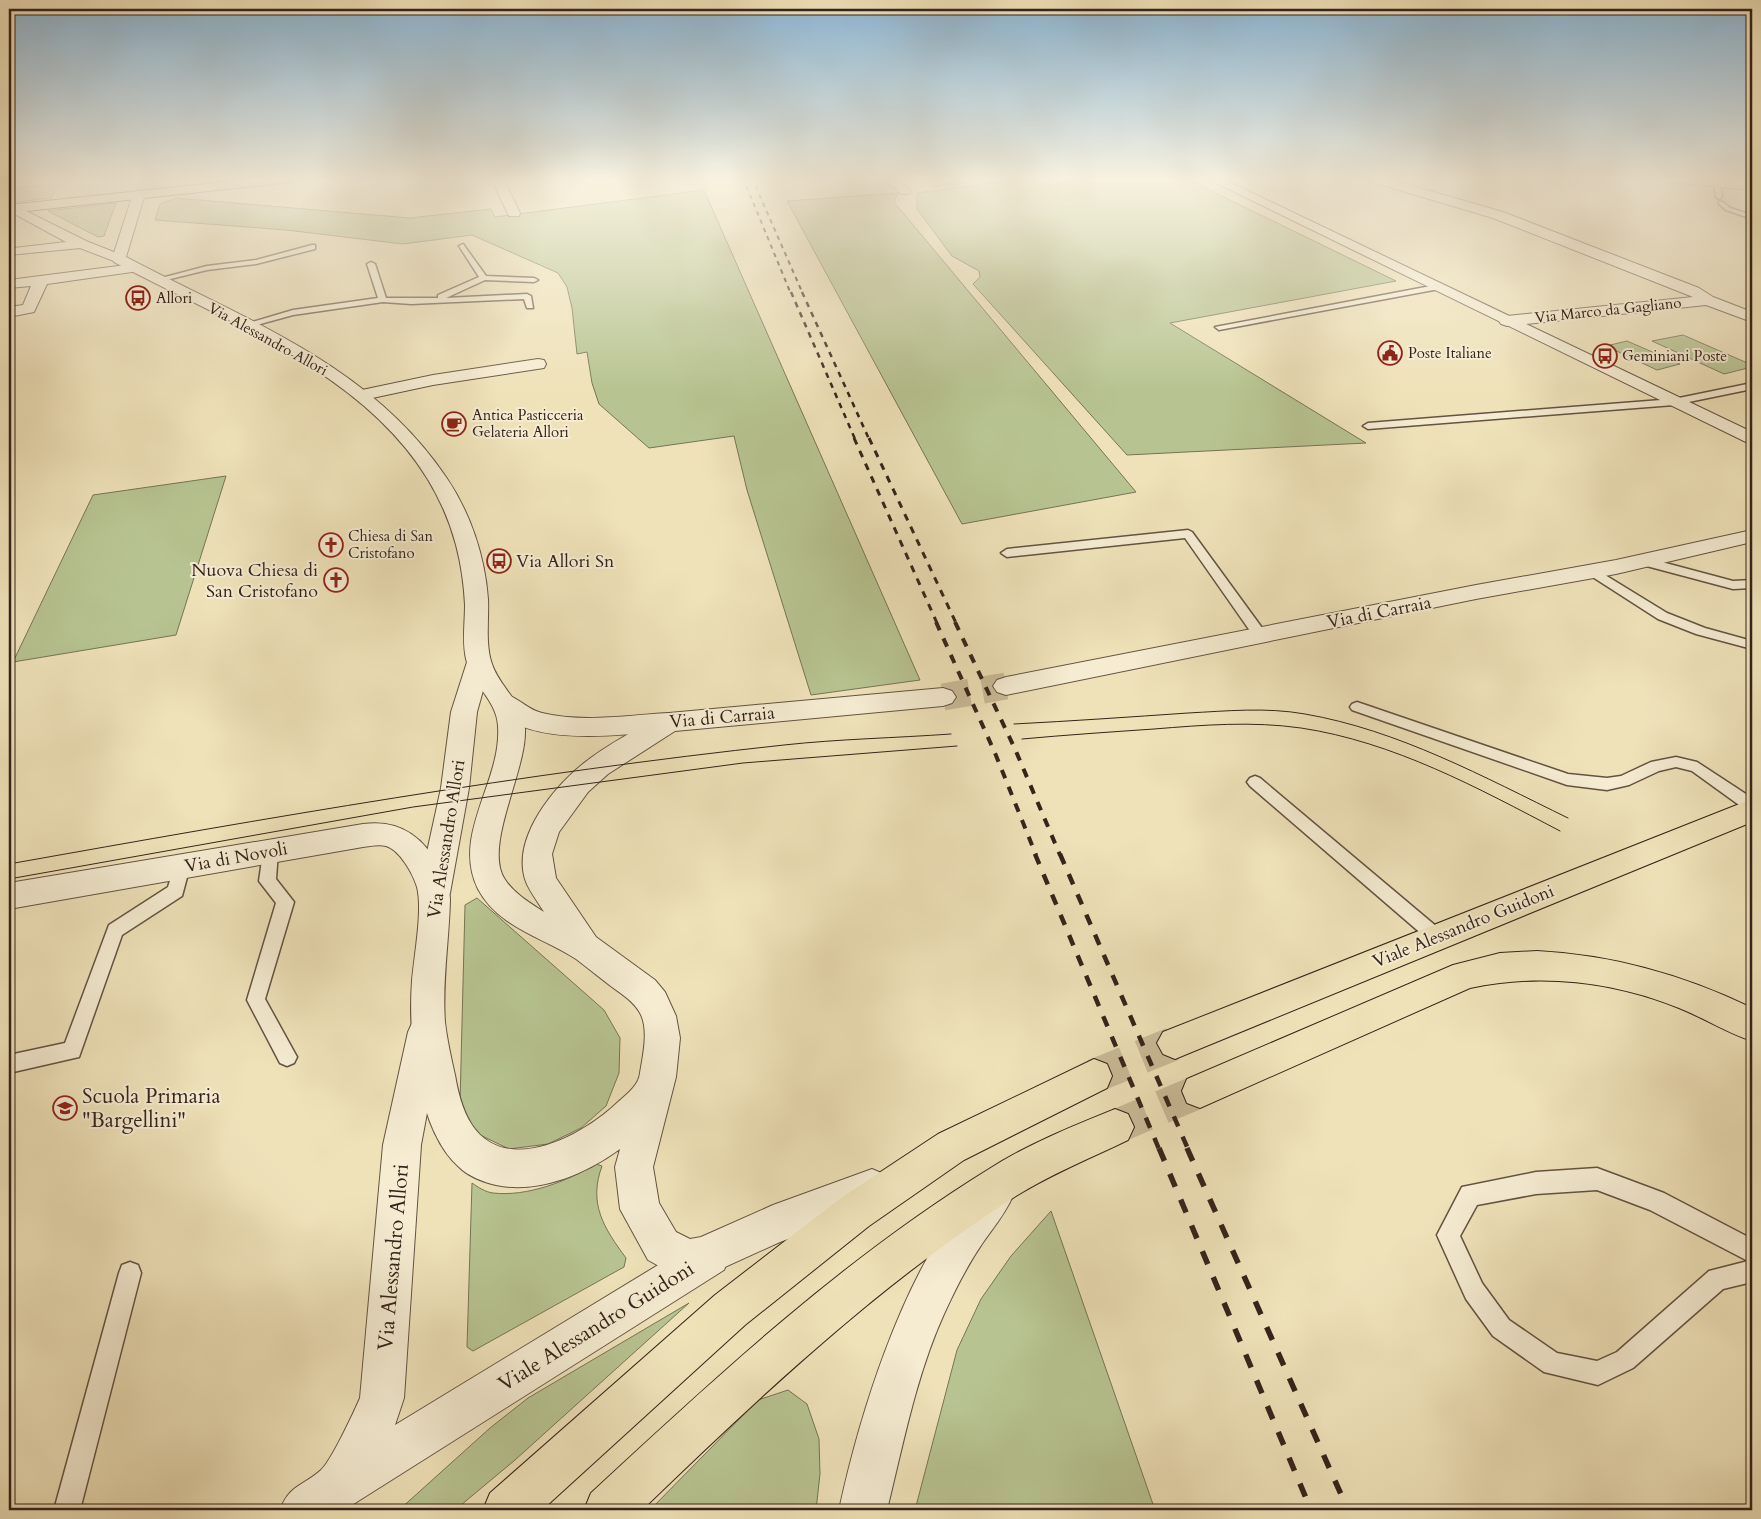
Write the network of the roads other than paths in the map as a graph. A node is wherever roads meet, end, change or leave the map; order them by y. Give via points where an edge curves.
1 (40, 249) edge
2 (93, 249) edge
3 (129, 249) edge
4 (305, 249) edge
5 (465, 249) edge
6 (1358, 249) edge
7 (1585, 249) edge
8 (14, 252) dead end
9 (126, 263) junction
10 (371, 264) dead end
11 (484, 278) junction
12 (41, 280) junction
13 (158, 280) junction
14 (534, 280) dead end
15 (9, 284) edge
16 (1436, 287) junction
17 (383, 300) junction
18 (1708, 300) junction
19 (433, 301) junction
20 (530, 306) dead end
21 (9, 312) edge
22 (1752, 317) edge
23 (1508, 321) junction
24 (246, 326) junction
25 (1219, 327) dead end
26 (538, 364) dead end
27 (1752, 386) edge
28 (363, 395) junction
29 (1674, 402) junction
30 (1368, 426) dead end
31 (1752, 439) edge
32 (1752, 536) edge
33 (1007, 553) dead end
34 (1644, 561) junction
35 (1592, 571) junction
36 (1752, 584) edge
37 (1260, 635) junction
38 (1752, 645) edge
39 (479, 662) junction
40 (1006, 686) tunnel mouth
41 (944, 697) tunnel mouth
42 (506, 703) junction
43 (1357, 707) dead end
44 (669, 722) junction
45 (1255, 782) dead end
46 (1752, 808) edge
47 (270, 851) junction
48 (182, 866) junction
49 (434, 892) junction
50 (9, 896) edge
51 (1437, 937) junction
52 (584, 947) junction
53 (428, 1018) junction
54 (1752, 1025) edge
55 (1175, 1044) tunnel mouth
56 (287, 1057) dead end
57 (9, 1064) edge
58 (1094, 1076) tunnel mouth
59 (654, 1089) junction
60 (1200, 1091) tunnel mouth
61 (1115, 1127) tunnel mouth
62 (906, 1178) junction
63 (1004, 1182) junction
64 (719, 1250) junction
65 (1752, 1250) edge
66 (1752, 1271) edge
67 (130, 1274) dead end
68 (320, 1499) edge
69 (67, 1510) edge
70 (507, 1510) edge
71 (608, 1510) edge
72 (863, 1510) edge

1 - 8 street
2 - 9 street, Via Alessandro Allori
3 - 9 street
4 - 13 lane via 256,262 207,268
5 - 11 lane
6 - 16 street
7 - 18 street via 1694,291
9 - 12 street
9 - 13 street, Via Alessandro Allori
10 - 17 lane
11 - 14 lane
11 - 19 lane
12 - 15 street
12 - 21 street via 29,310
13 - 24 street, Via Alessandro Allori
16 - 23 street
16 - 25 lane
17 - 19 lane
17 - 24 lane via 293,313
18 - 22 street
18 - 23 street, Via Marco da Gagliano
19 - 20 lane via 527,296
23 - 29 street
24 - 28 street, Via Alessandro Allori via 311,360
26 - 28 street via 433,380
27 - 29 lane
28 - 39 street, Via Alessandro Allori via 384,413 427,464 458,521 469,549
29 - 30 lane
29 - 31 street
32 - 34 street, Via di Carraia
33 - 37 lane via 1188,534
34 - 35 street, Via di Carraia
34 - 36 lane via 1734,585
35 - 37 street, Via di Carraia
35 - 38 lane via 1673,620
37 - 40 street, Via di Carraia
39 - 42 street, Via Alessandro Allori via 484,676
39 - 49 street, Via Alessandro Allori via 464,712 455,788
41 - 44 street, Via di Carraia
42 - 44 street, Via di Carraia via 530,719 551,723
42 - 52 street, Via Alessandro Allori via 511,738 484,853 486,871 499,897 531,919
43 - 46 lane via 1567,779 1607,784 1676,762 1696,767
44 - 52 street via 598,767 578,785 554,814 538,844 537,864 541,882
45 - 51 lane
46 - 51 main road, Viale Alessandro Guidoni
47 - 48 street, Via di Novoli
47 - 49 street, Via di Novoli via 359,836 388,835 408,847 419,860
47 - 56 lane via 267,881 285,902 256,1000
48 - 50 street, Via di Novoli
48 - 57 lane via 176,891 115,930 72,1051
49 - 53 street, Via Alessandro Allori
51 - 55 main road, Viale Alessandro Guidoni
52 - 59 street via 643,991 659,1016 661,1059
53 - 59 street, Via Alessandro Allori via 440,1100 455,1136 478,1158 501,1168 538,1166 585,1150 630,1117
53 - 68 street, Via Alessandro Allori via 402,1145 382,1398 371,1428
54 - 60 main road via 1698,1000 1638,980 1592,970 1522,964 1465,975
58 - 62 main road, Viale Alessandro Guidoni via 951,1147
59 - 64 street via 634,1167 640,1209 662,1246 675,1255 690,1259
61 - 63 main road
62 - 64 street, Viale Alessandro Guidoni via 810,1210
62 - 70 main road, Viale Alessandro Guidoni via 855,1212 730,1310
63 - 71 main road via 881,1267 794,1338
63 - 72 street via 985,1205 945,1268 911,1339 880,1438
64 - 68 street, Viale Alessandro Guidoni
65 - 66 lane via 1656,1201 1597,1179 1536,1183 1470,1195 1448,1235 1474,1291 1501,1328 1552,1364 1598,1373 1625,1360 1717,1279
67 - 69 lane

